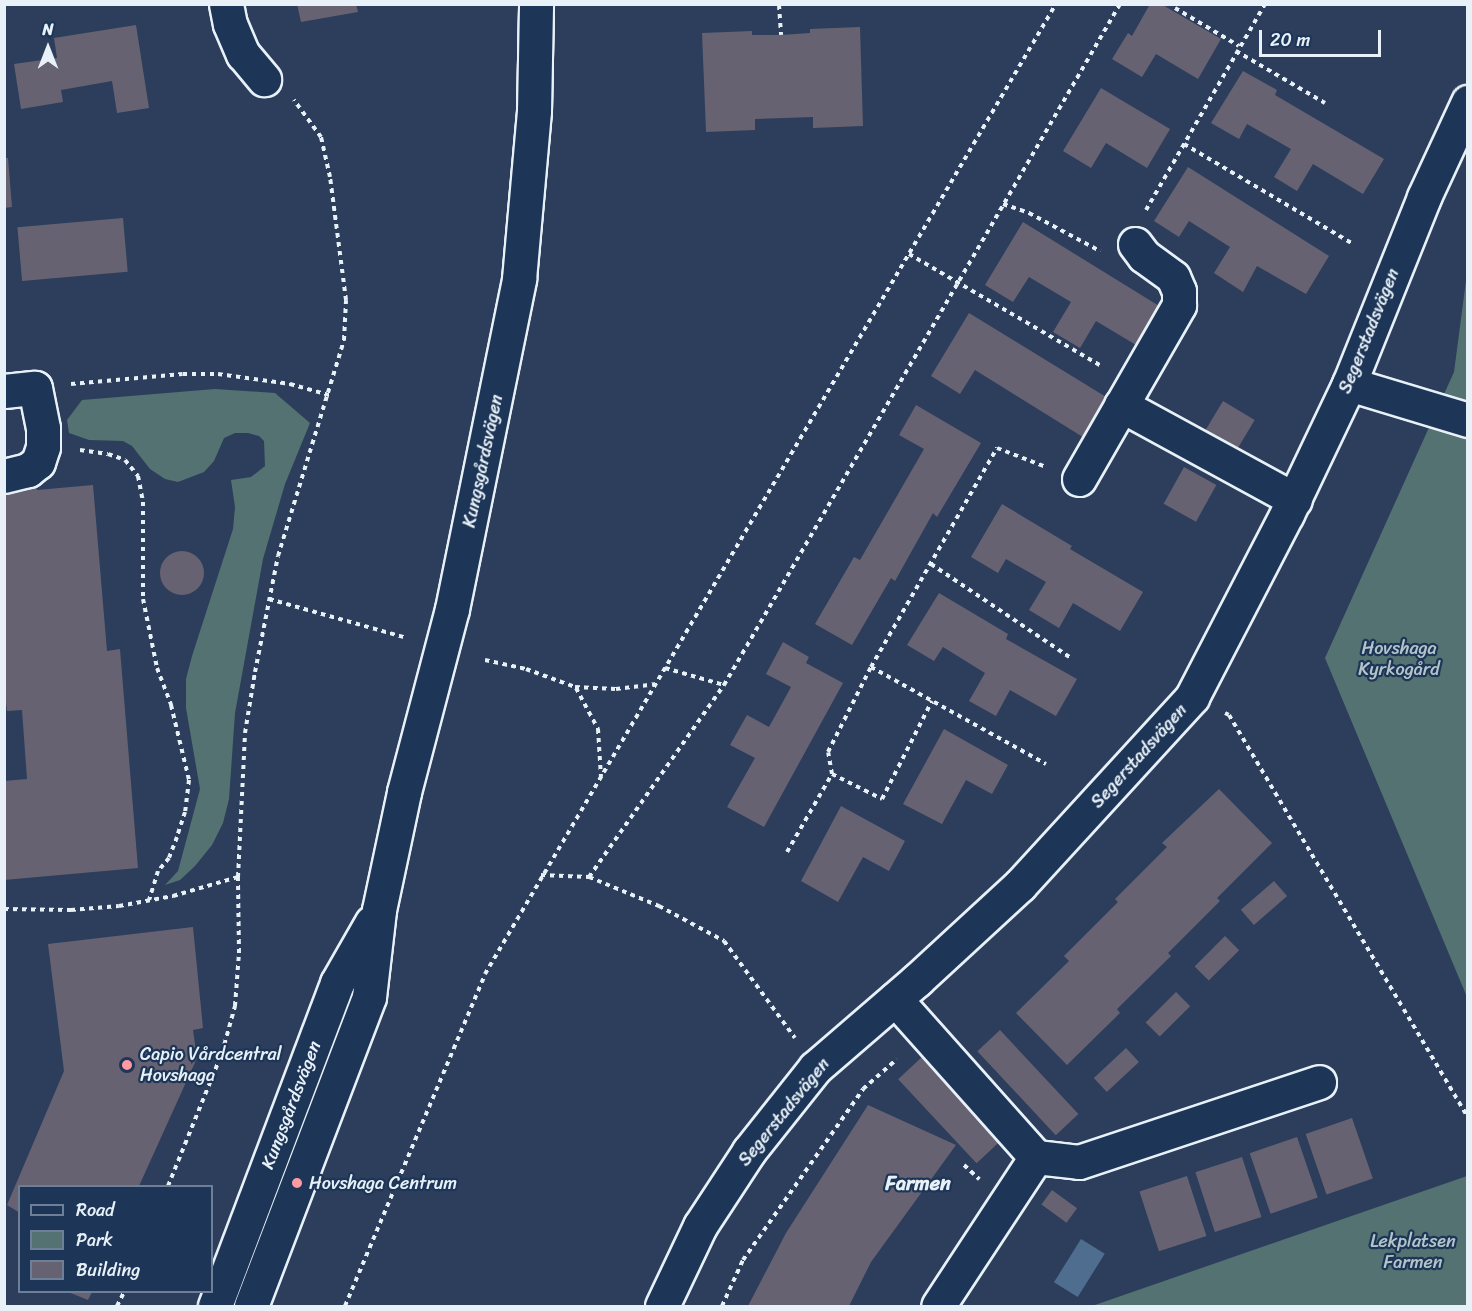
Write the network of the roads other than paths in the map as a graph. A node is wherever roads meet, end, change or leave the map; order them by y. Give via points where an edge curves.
1 (226, 4) edge
2 (536, 4) edge
3 (264, 79) road end
4 (1467, 102) edge
5 (1135, 244) road end
6 (1349, 384) junction
7 (20, 389) edge
8 (1127, 395) junction
9 (1467, 420) edge
10 (4, 476) edge
11 (1079, 479) road end
12 (1294, 500) junction
13 (379, 910) junction
14 (895, 999) junction
15 (1319, 1082) dead end
16 (1036, 1156) junction
17 (215, 1306) edge
18 (251, 1306) edge
19 (663, 1306) edge
20 (938, 1306) edge

1 - 3 street via 243,54
2 - 13 street, Kungsgårdsvägen via 534,111 519,279 452,609 404,792
4 - 6 street, Segerstadsvägen
5 - 8 street via 1144,256 1173,277 1179,305
6 - 9 street
6 - 12 street, Segerstadsvägen
7 - 10 street via 43,428 43,447 39,462 28,470
8 - 11 street
8 - 12 street
12 - 14 street, Segerstadsvägen via 1192,697 1020,885
13 - 17 street, Kungsgårdsvägen via 337,983
13 - 18 street, Kungsgårdsvägen via 369,997
14 - 16 street
14 - 19 street, Segerstadsvägen via 815,1068 749,1151 700,1226
15 - 16 street via 1079,1162
16 - 20 street

